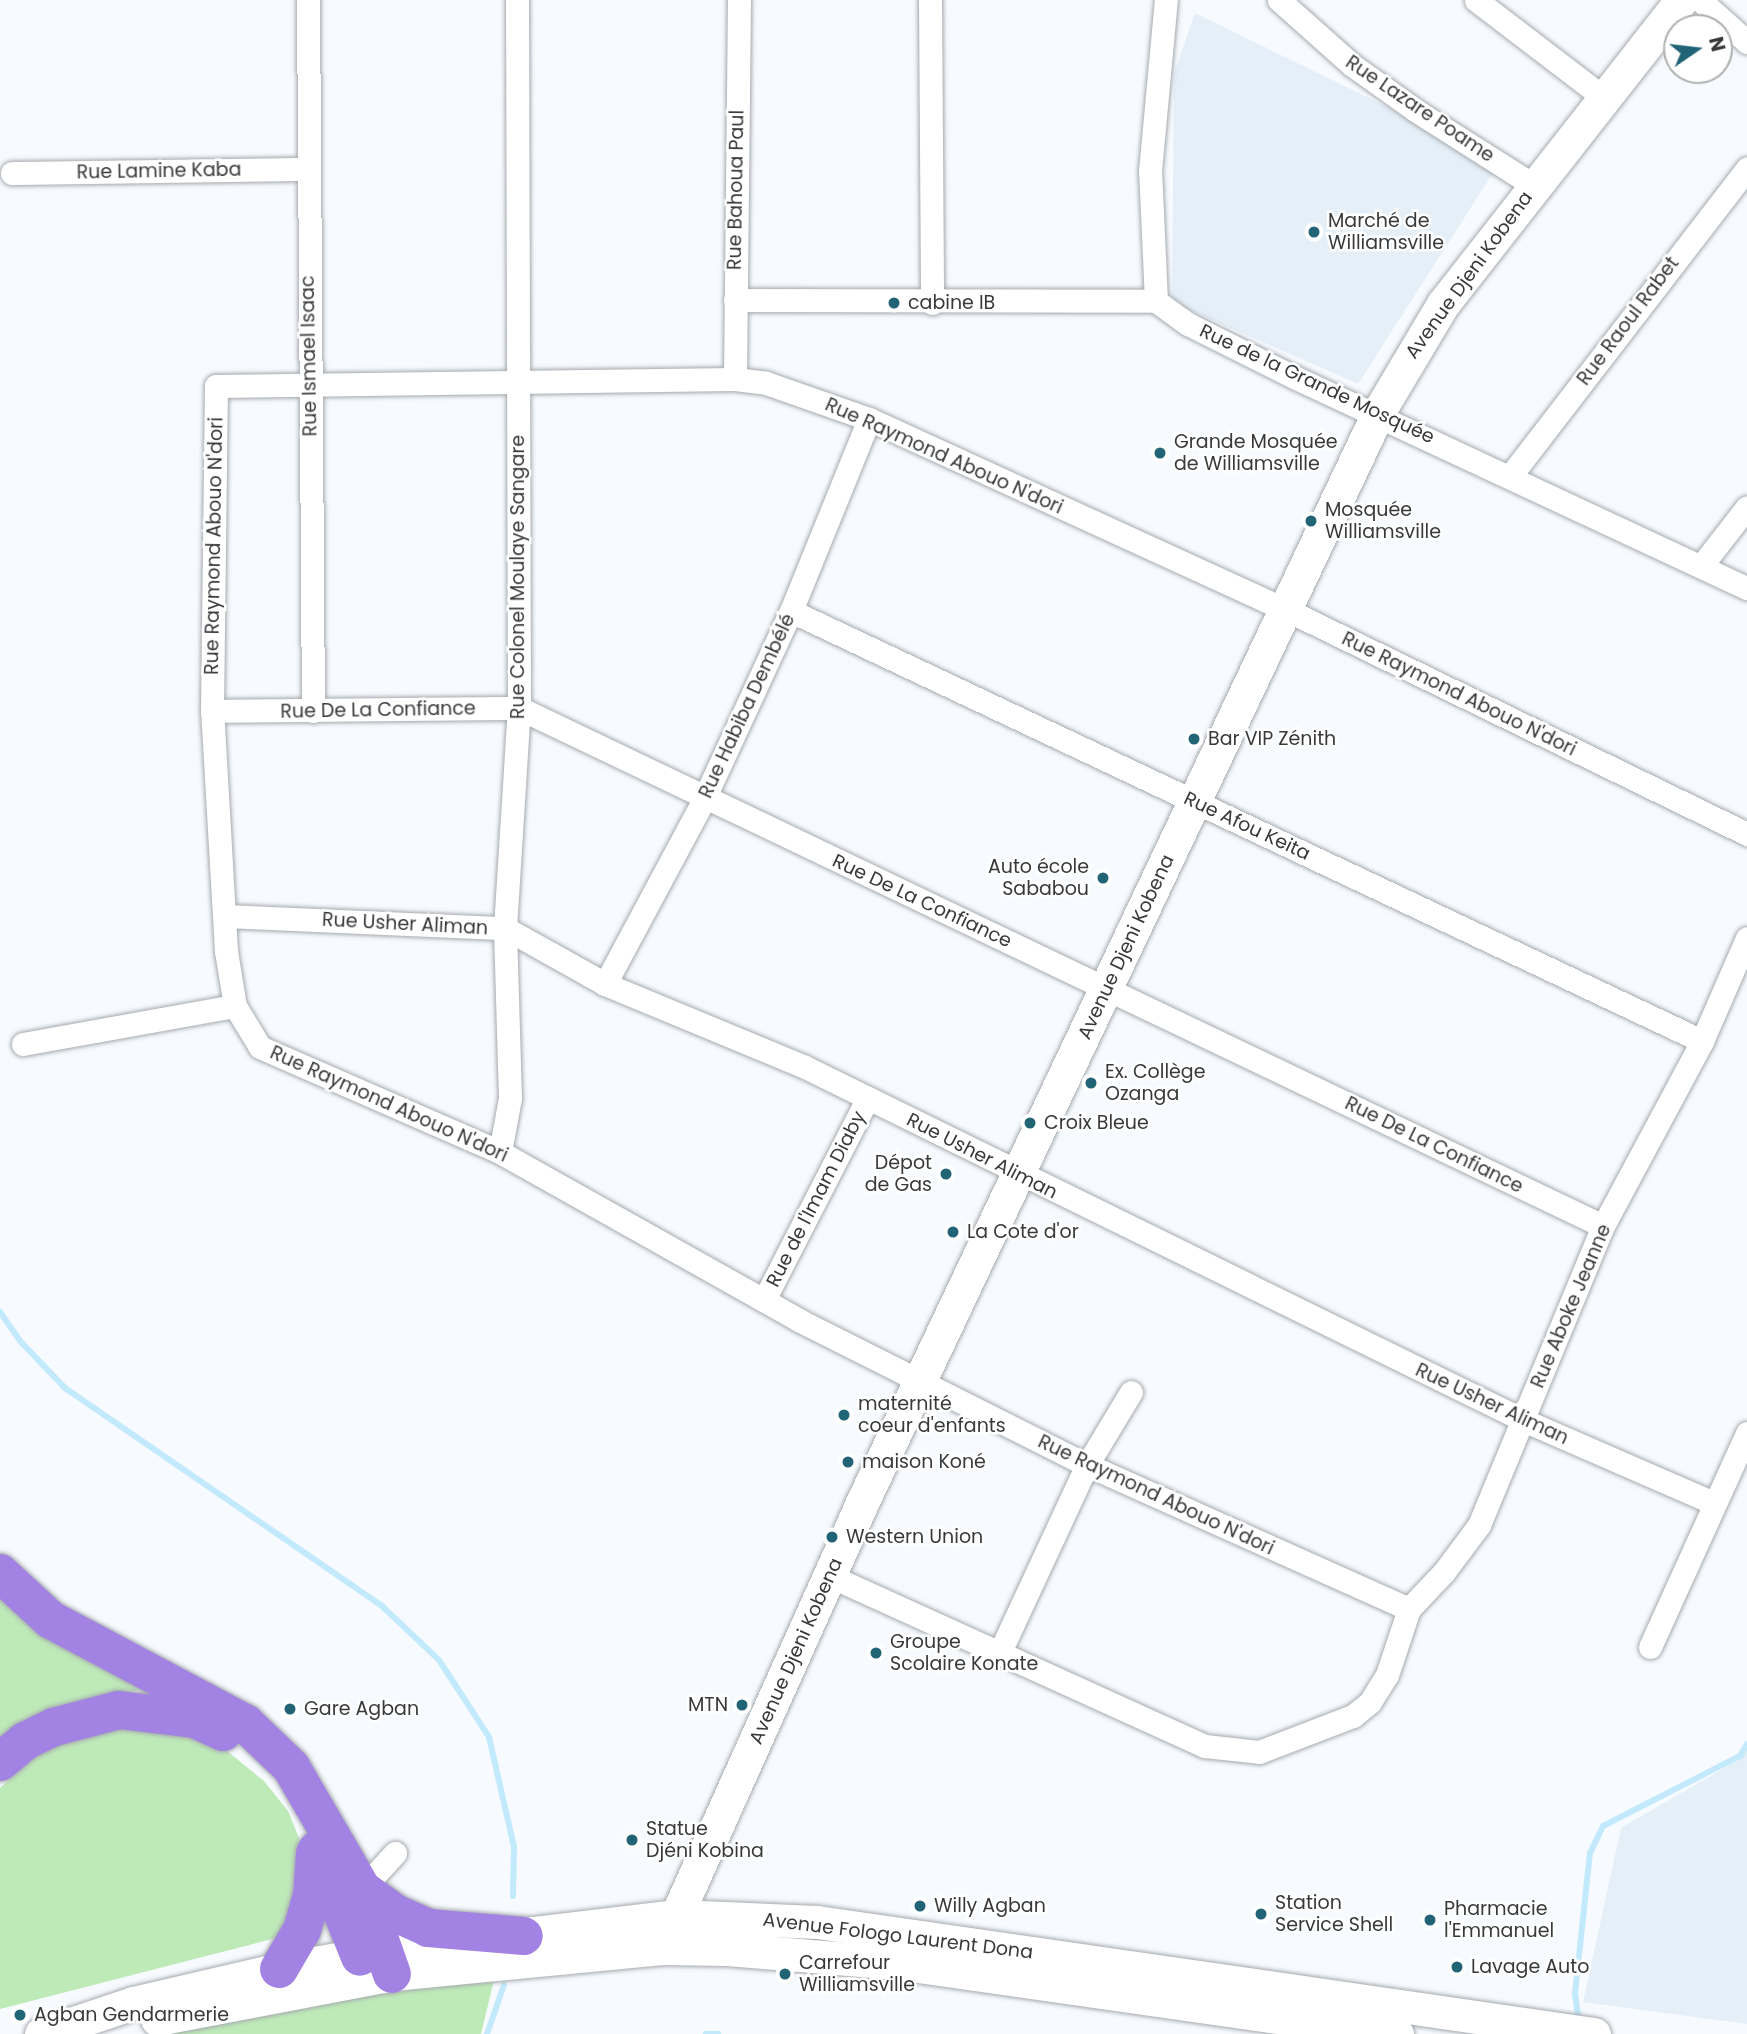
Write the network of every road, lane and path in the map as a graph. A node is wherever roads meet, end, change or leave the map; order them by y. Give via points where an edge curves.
1 (308, 0) edge
2 (517, 0) edge
3 (739, 0) edge
4 (930, 0) edge
5 (1166, 0) edge
6 (1279, 0) edge
7 (1476, 0) edge
8 (1681, 0) edge
9 (1700, 0) edge
10 (1747, 42) edge
11 (1603, 97) junction
12 (306, 169) junction
13 (1747, 169) edge
14 (12, 173) dead end
15 (1533, 184) junction
16 (735, 300) junction
17 (1156, 301) junction
18 (932, 303) junction
19 (736, 379) junction
20 (518, 383) junction
21 (309, 385) junction
22 (1378, 413) junction
23 (869, 419) junction
24 (1511, 475) junction
25 (1747, 506) edge
26 (1702, 565) junction
27 (1747, 588) edge
28 (1287, 610) junction
29 (791, 611) junction
30 (519, 708) junction
31 (212, 711) junction
32 (313, 711) junction
33 (704, 799) junction
34 (1193, 801) junction
35 (1747, 834) edge
36 (225, 916) junction
37 (505, 928) junction
38 (1747, 938) edge
39 (605, 984) junction
40 (1105, 988) junction
41 (235, 1006) junction
42 (1702, 1041) junction
43 (23, 1044) dead end
44 (868, 1098) junction
45 (500, 1152) junction
46 (1018, 1174) junction
47 (1603, 1226) junction
48 (764, 1300) junction
49 (920, 1383) junction
50 (1131, 1392) dead end
51 (1523, 1420) junction
52 (1747, 1433) edge
53 (1087, 1465) junction
54 (1714, 1503) junction
55 (0, 1573) edge
56 (830, 1576) junction
57 (1409, 1609) junction
58 (1650, 1647) dead end
59 (1000, 1652) junction
60 (0, 1762) edge
61 (316, 1848) junction
62 (396, 1853) dead end
63 (362, 1889) junction
64 (677, 1916) junction
65 (524, 1936) junction
66 (662, 1948) junction
67 (375, 1965) junction
68 (279, 1969) junction
69 (70, 2031) edge
70 (1396, 2034) edge
71 (1594, 2034) edge

1 - 12 street, Rue Ismael Isaac
2 - 20 street, Rue Colonel Moulaye Sangare
3 - 16 street, Rue Bahoua Paul
4 - 18 street
5 - 17 street via 1150,171
6 - 15 street, Rue Lazare Poame via 1394,95
7 - 11 street
8 - 11 main road, Avenue Djeni Kobena
9 - 10 street
11 - 15 main road, Avenue Djeni Kobena
12 - 14 street, Rue Lamine Kaba
12 - 21 street, Rue Ismael Isaac
13 - 24 street, Rue Raoul Rabet
15 - 22 main road, Avenue Djeni Kobena via 1443,304
16 - 18 street
16 - 19 street, Rue Bahoua Paul
17 - 18 street
17 - 22 street, Rue de la Grande Mosquée via 1199,330
19 - 20 street, Rue Raymond Abouo N'dori
19 - 23 street, Rue Raymond Abouo N'dori via 766,383
20 - 21 street, Rue Raymond Abouo N'dori
20 - 30 street, Rue Colonel Moulaye Sangare
21 - 31 street, Rue Raymond Abouo N'dori via 216,386
21 - 32 street, Rue Ismael Isaac
22 - 24 street, Rue de la Grande Mosquée
22 - 28 main road, Avenue Djeni Kobena
23 - 28 street, Rue Raymond Abouo N'dori
23 - 29 street, Rue Habiba Dembélé
24 - 26 street, Rue de la Grande Mosquée
25 - 26 street
26 - 27 street, Rue de la Grande Mosquée
28 - 34 main road, Avenue Djeni Kobena
28 - 35 street, Rue Raymond Abouo N'dori
29 - 33 street, Rue Habiba Dembélé
29 - 34 street, Rue Afou Keita
30 - 32 street, Rue De La Confiance
30 - 33 street, Rue De La Confiance
30 - 37 street, Rue Colonel Moulaye Sangare
31 - 32 street, Rue De La Confiance
31 - 36 street, Rue Raymond Abouo N'dori
33 - 39 street, Rue Habiba Dembélé
33 - 40 street, Rue De La Confiance
34 - 40 main road, Avenue Djeni Kobena
34 - 42 street, Rue Afou Keita
36 - 37 street, Rue Usher Aliman
36 - 41 street, Rue Raymond Abouo N'dori
37 - 39 street, Rue Usher Aliman
37 - 45 street, Rue Colonel Moulaye Sangare via 510,1098
38 - 42 street, Rue Aboke Jeanne
39 - 44 street, Rue Usher Aliman via 803,1066
40 - 46 main road, Avenue Djeni Kobena
40 - 47 street, Rue De La Confiance
41 - 43 street
41 - 45 street, Rue Raymond Abouo N'dori via 260,1047
42 - 47 street, Rue Aboke Jeanne
44 - 46 street, Rue Usher Aliman
44 - 48 street, Rue de l'Imam Diaby
45 - 48 street, Rue Raymond Abouo N'dori
46 - 49 main road, Avenue Djeni Kobena
46 - 51 street, Rue Usher Aliman
47 - 51 street, Rue Aboke Jeanne
48 - 49 street, Rue Raymond Abouo N'dori
49 - 53 street, Rue Raymond Abouo N'dori
49 - 56 main road, Avenue Djeni Kobena
50 - 53 street
51 - 54 street, Rue Usher Aliman
51 - 57 street, Rue Aboke Jeanne via 1479,1525
52 - 54 street
53 - 57 street, Rue Raymond Abouo N'dori
53 - 59 street
54 - 58 street
55 - 63 highway via 51,1620 257,1732 291,1767
56 - 59 street, Rue Aboke Jeanne
56 - 64 main road, Avenue Djeni Kobena
57 - 59 street, Rue Aboke Jeanne via 1387,1675 1370,1702 1353,1716 1259,1752 1205,1746
60 - 61 highway via 24,1741 79,1718 120,1710 195,1719 234,1737 260,1759 291,1797
61 - 67 highway
61 - 68 highway via 312,1896 302,1930
62 - 63 street
63 - 65 highway via 395,1913 428,1928
63 - 67 highway
64 - 65 main road, Avenue Fologo Laurent Dona
64 - 66 main road, Avenue Djeni Kobena
64 - 71 main road, Avenue Fologo Laurent Dona via 817,1922
65 - 67 main road, Avenue Fologo Laurent Dona
66 - 67 main road, Avenue Fologo Laurent Dona
66 - 70 main road, Avenue Fologo Laurent Dona via 766,1951 897,1963
67 - 68 main road, Avenue Fologo Laurent Dona
67 - 69 main road, Avenue Fologo Laurent Dona
68 - 69 main road, Avenue Fologo Laurent Dona

